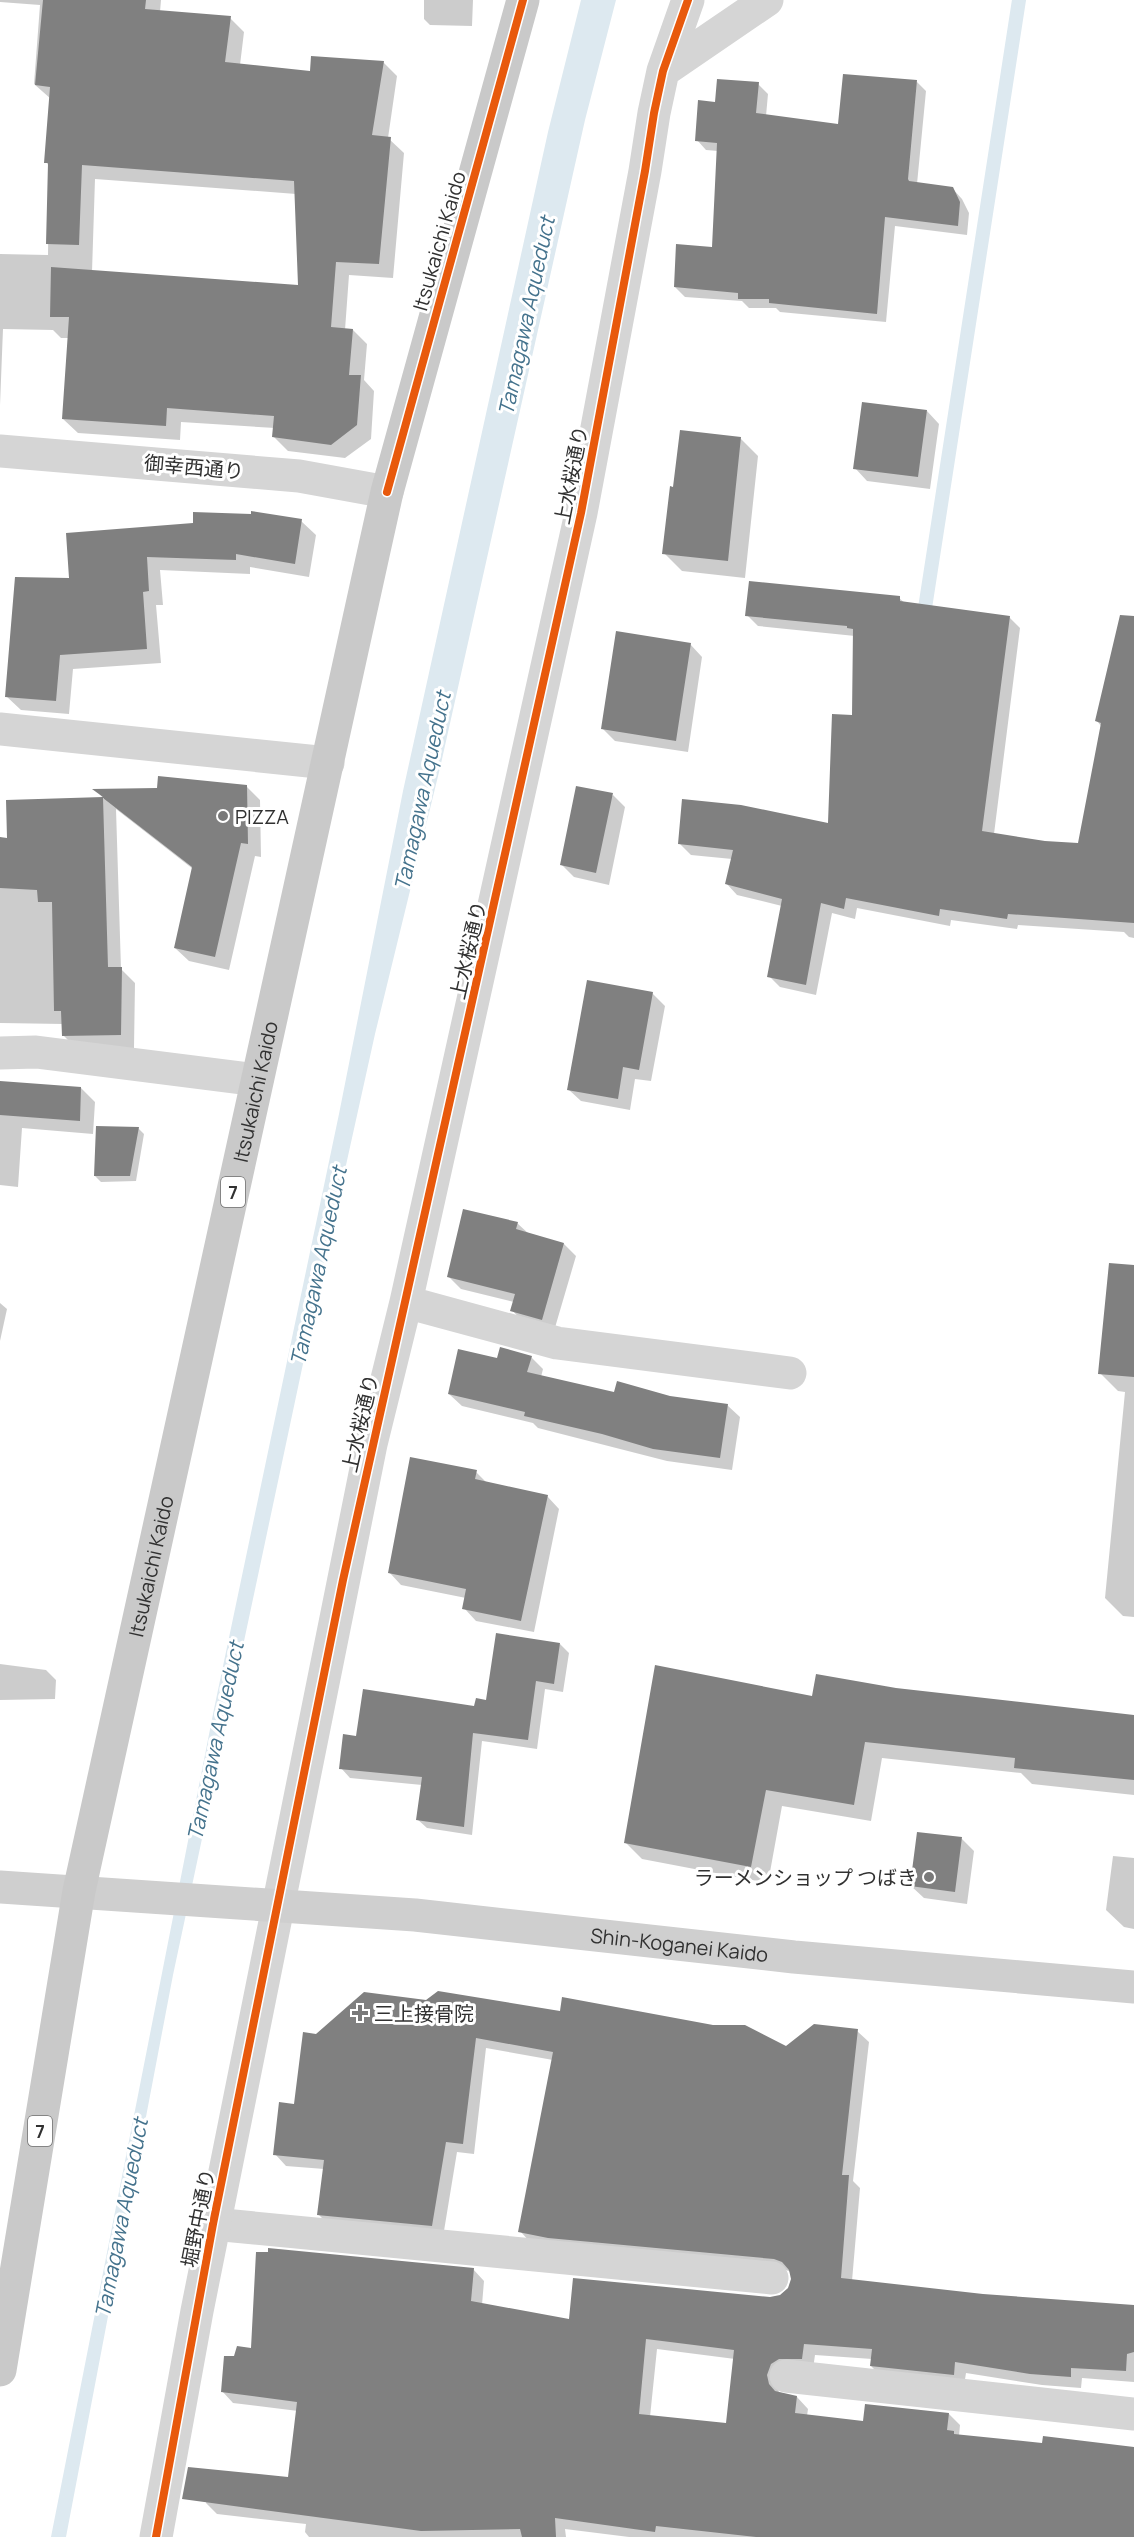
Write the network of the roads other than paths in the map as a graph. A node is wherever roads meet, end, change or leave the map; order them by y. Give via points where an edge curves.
1 (523, 0) edge
2 (687, 0) edge
3 (767, 0) edge
4 (663, 71) junction
5 (0, 451) edge
6 (387, 492) junction
7 (0, 729) edge
8 (328, 763) junction
9 (0, 1053) edge
10 (257, 1080) junction
11 (406, 1302) junction
12 (790, 1373) dead end
13 (0, 1887) edge
14 (79, 1891) junction
15 (278, 1907) junction
16 (1134, 1987) edge
17 (213, 2224) junction
18 (772, 2278) dead end
19 (0, 2370) edge
20 (786, 2376) dead end
21 (1134, 2414) edge
22 (156, 2537) edge

1 - 6 main road, Itsukaichi Kaido / 7
2 - 4 street, 上水桜通り
3 - 4 street
4 - 11 street, 上水桜通り via 579,525
5 - 6 street, 御幸西通り via 298,476
6 - 8 main road, Itsukaichi Kaido / 7
7 - 8 street
8 - 10 main road, Itsukaichi Kaido / 7
9 - 10 street via 36,1052
10 - 14 main road, Itsukaichi Kaido / 7
11 - 12 street via 557,1343
11 - 15 street, 上水桜通り via 371,1444
13 - 14 main road
14 - 15 main road, Shin-Koganei Kaido
14 - 19 main road, Itsukaichi Kaido / 7
15 - 16 main road, Shin-Koganei Kaido via 415,1915 794,1957
15 - 17 street, 堀野中通り
17 - 18 street
17 - 22 street, 堀野中通り
20 - 21 street

